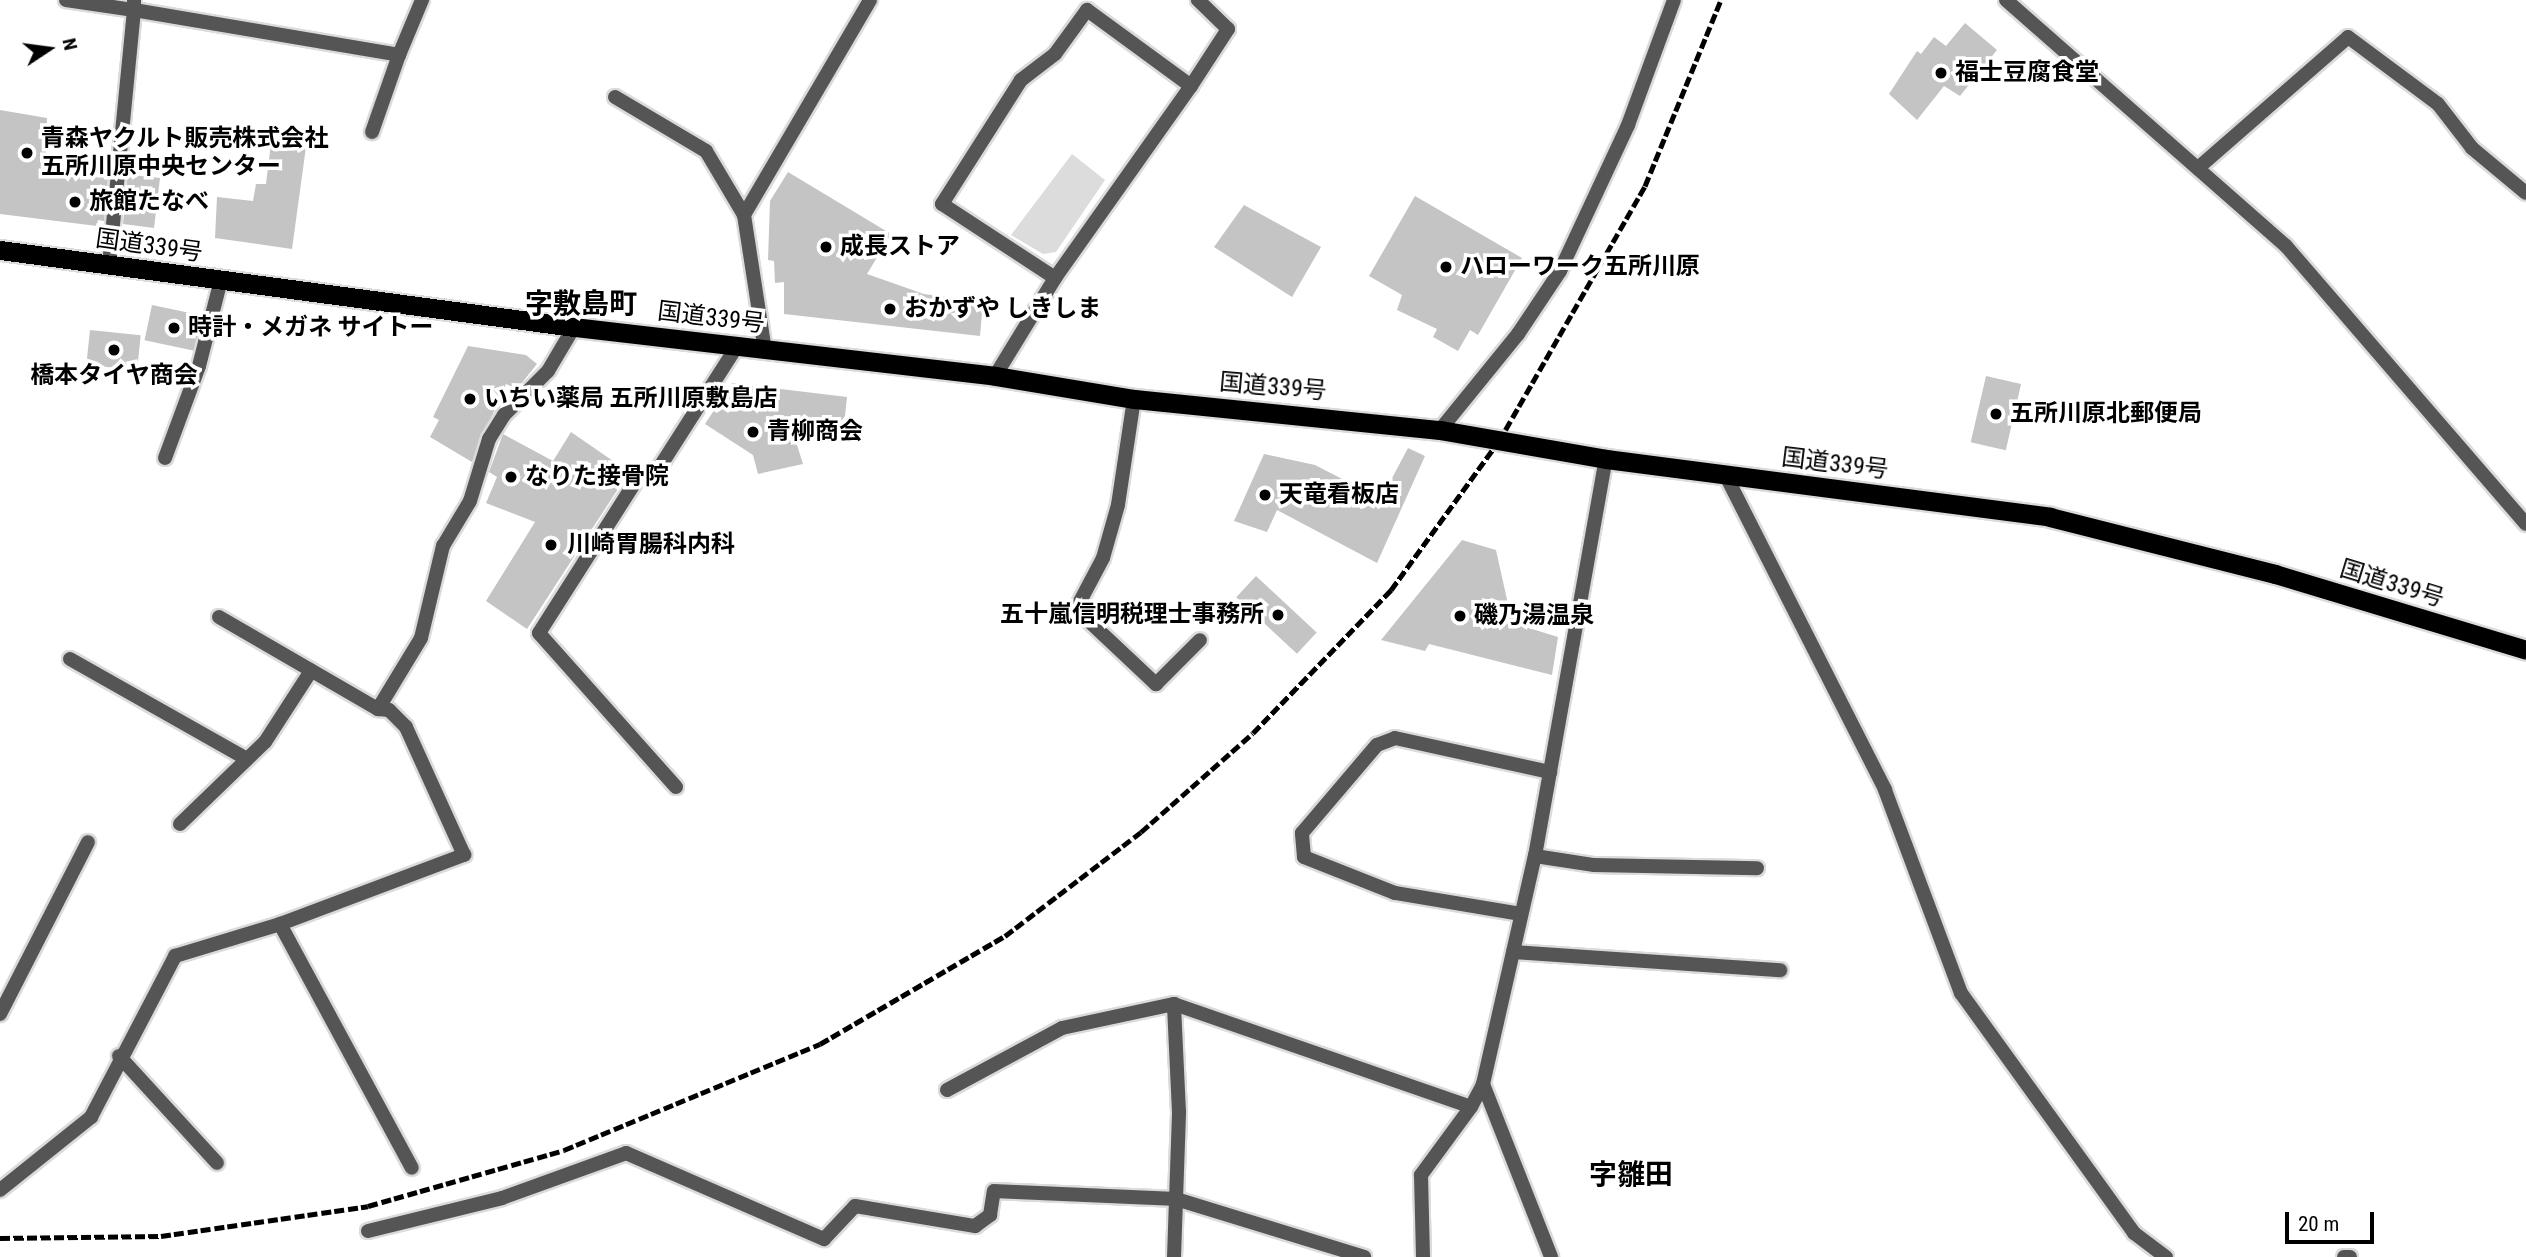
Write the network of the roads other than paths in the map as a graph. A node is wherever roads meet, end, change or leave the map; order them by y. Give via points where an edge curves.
1 (66, 0) edge
2 (422, 0) edge
3 (870, 0) edge
4 (1198, 0) edge
5 (1674, 0) edge
6 (2006, 0) edge
7 (134, 5) edge
8 (399, 55) junction
9 (1191, 86) junction
10 (615, 97) dead end
11 (372, 132) dead end
12 (2198, 168) junction
13 (2526, 193) edge
14 (744, 215) junction
15 (0, 250) edge
16 (109, 265) junction
17 (1055, 278) junction
18 (221, 280) junction
19 (574, 327) junction
20 (737, 346) junction
21 (765, 350) junction
22 (995, 376) junction
23 (1134, 399) junction
24 (1440, 430) junction
25 (165, 458) dead end
26 (1606, 459) junction
27 (1725, 474) junction
28 (2526, 524) edge
29 (219, 617) dead end
30 (1199, 640) dead end
31 (2526, 650) edge
32 (70, 659) dead end
33 (311, 671) junction
34 (378, 709) junction
35 (247, 760) junction
36 (1550, 772) junction
37 (677, 787) dead end
38 (180, 824) dead end
39 (88, 842) dead end
40 (1535, 856) junction
41 (1757, 868) dead end
42 (1521, 914) junction
43 (279, 924) junction
44 (1513, 952) junction
45 (1780, 970) dead end
46 (1174, 1004) junction
47 (0, 1014) edge
48 (119, 1056) junction
49 (1483, 1084) junction
50 (947, 1090) dead end
51 (1471, 1107) junction
52 (217, 1163) dead end
53 (412, 1168) dead end
54 (0, 1190) edge
55 (1176, 1199) junction
56 (368, 1231) dead end
57 (1174, 1257) edge
58 (1364, 1257) edge
59 (1423, 1257) edge
60 (1551, 1257) edge
61 (2166, 1257) edge
62 (2344, 1257) edge
63 (2350, 1257) edge

1 - 7 street
2 - 8 street
3 - 14 street
4 - 9 street via 1228,29
5 - 24 street via 1628,125 1560,271 1518,334
6 - 12 street
7 - 8 street
7 - 16 street
8 - 11 street
9 - 17 street
9 - 17 street via 1087,10 1055,54 1021,80 942,204
10 - 14 street via 706,151
12 - 13 street via 2348,37 2438,104 2472,148
12 - 28 street via 2286,246
14 - 21 street
15 - 16 highway, 国道339号
16 - 18 highway, 国道339号
17 - 22 street
18 - 19 highway, 国道339号
18 - 25 street via 199,366
19 - 20 highway, 国道339号
19 - 34 street via 548,371 504,415 489,439 470,501 443,547 421,638
20 - 21 highway, 国道339号
20 - 37 street via 659,468 639,476 539,634
21 - 22 highway, 国道339号
22 - 23 highway, 国道339号
23 - 24 highway, 国道339号
23 - 30 street via 1118,505 1103,558 1076,609 1156,684
24 - 26 highway, 国道339号
26 - 27 highway, 国道339号
26 - 36 street
27 - 31 highway, 国道339号 via 2050,517 2275,574
27 - 61 street via 1885,790 1961,993 2134,1233
29 - 33 street
32 - 35 street
33 - 34 street
33 - 35 street via 265,742
34 - 43 street via 389,710 406,727 464,855
35 - 38 street
36 - 40 street
36 - 42 street via 1395,738 1377,745 1302,833 1304,858 1395,892
39 - 47 street
40 - 41 street via 1594,865
40 - 42 street
42 - 44 street
43 - 48 street via 174,956
43 - 53 street
44 - 45 street
44 - 49 street
46 - 50 street via 1062,1027
46 - 51 street
46 - 55 street via 1179,1112
48 - 52 street
48 - 54 street via 92,1117
49 - 51 street
49 - 60 street
51 - 59 street via 1420,1175
55 - 56 street via 995,1191 990,1215 975,1226 855,1206 824,1239 626,1153 502,1198
55 - 57 street
55 - 58 street
62 - 63 street

